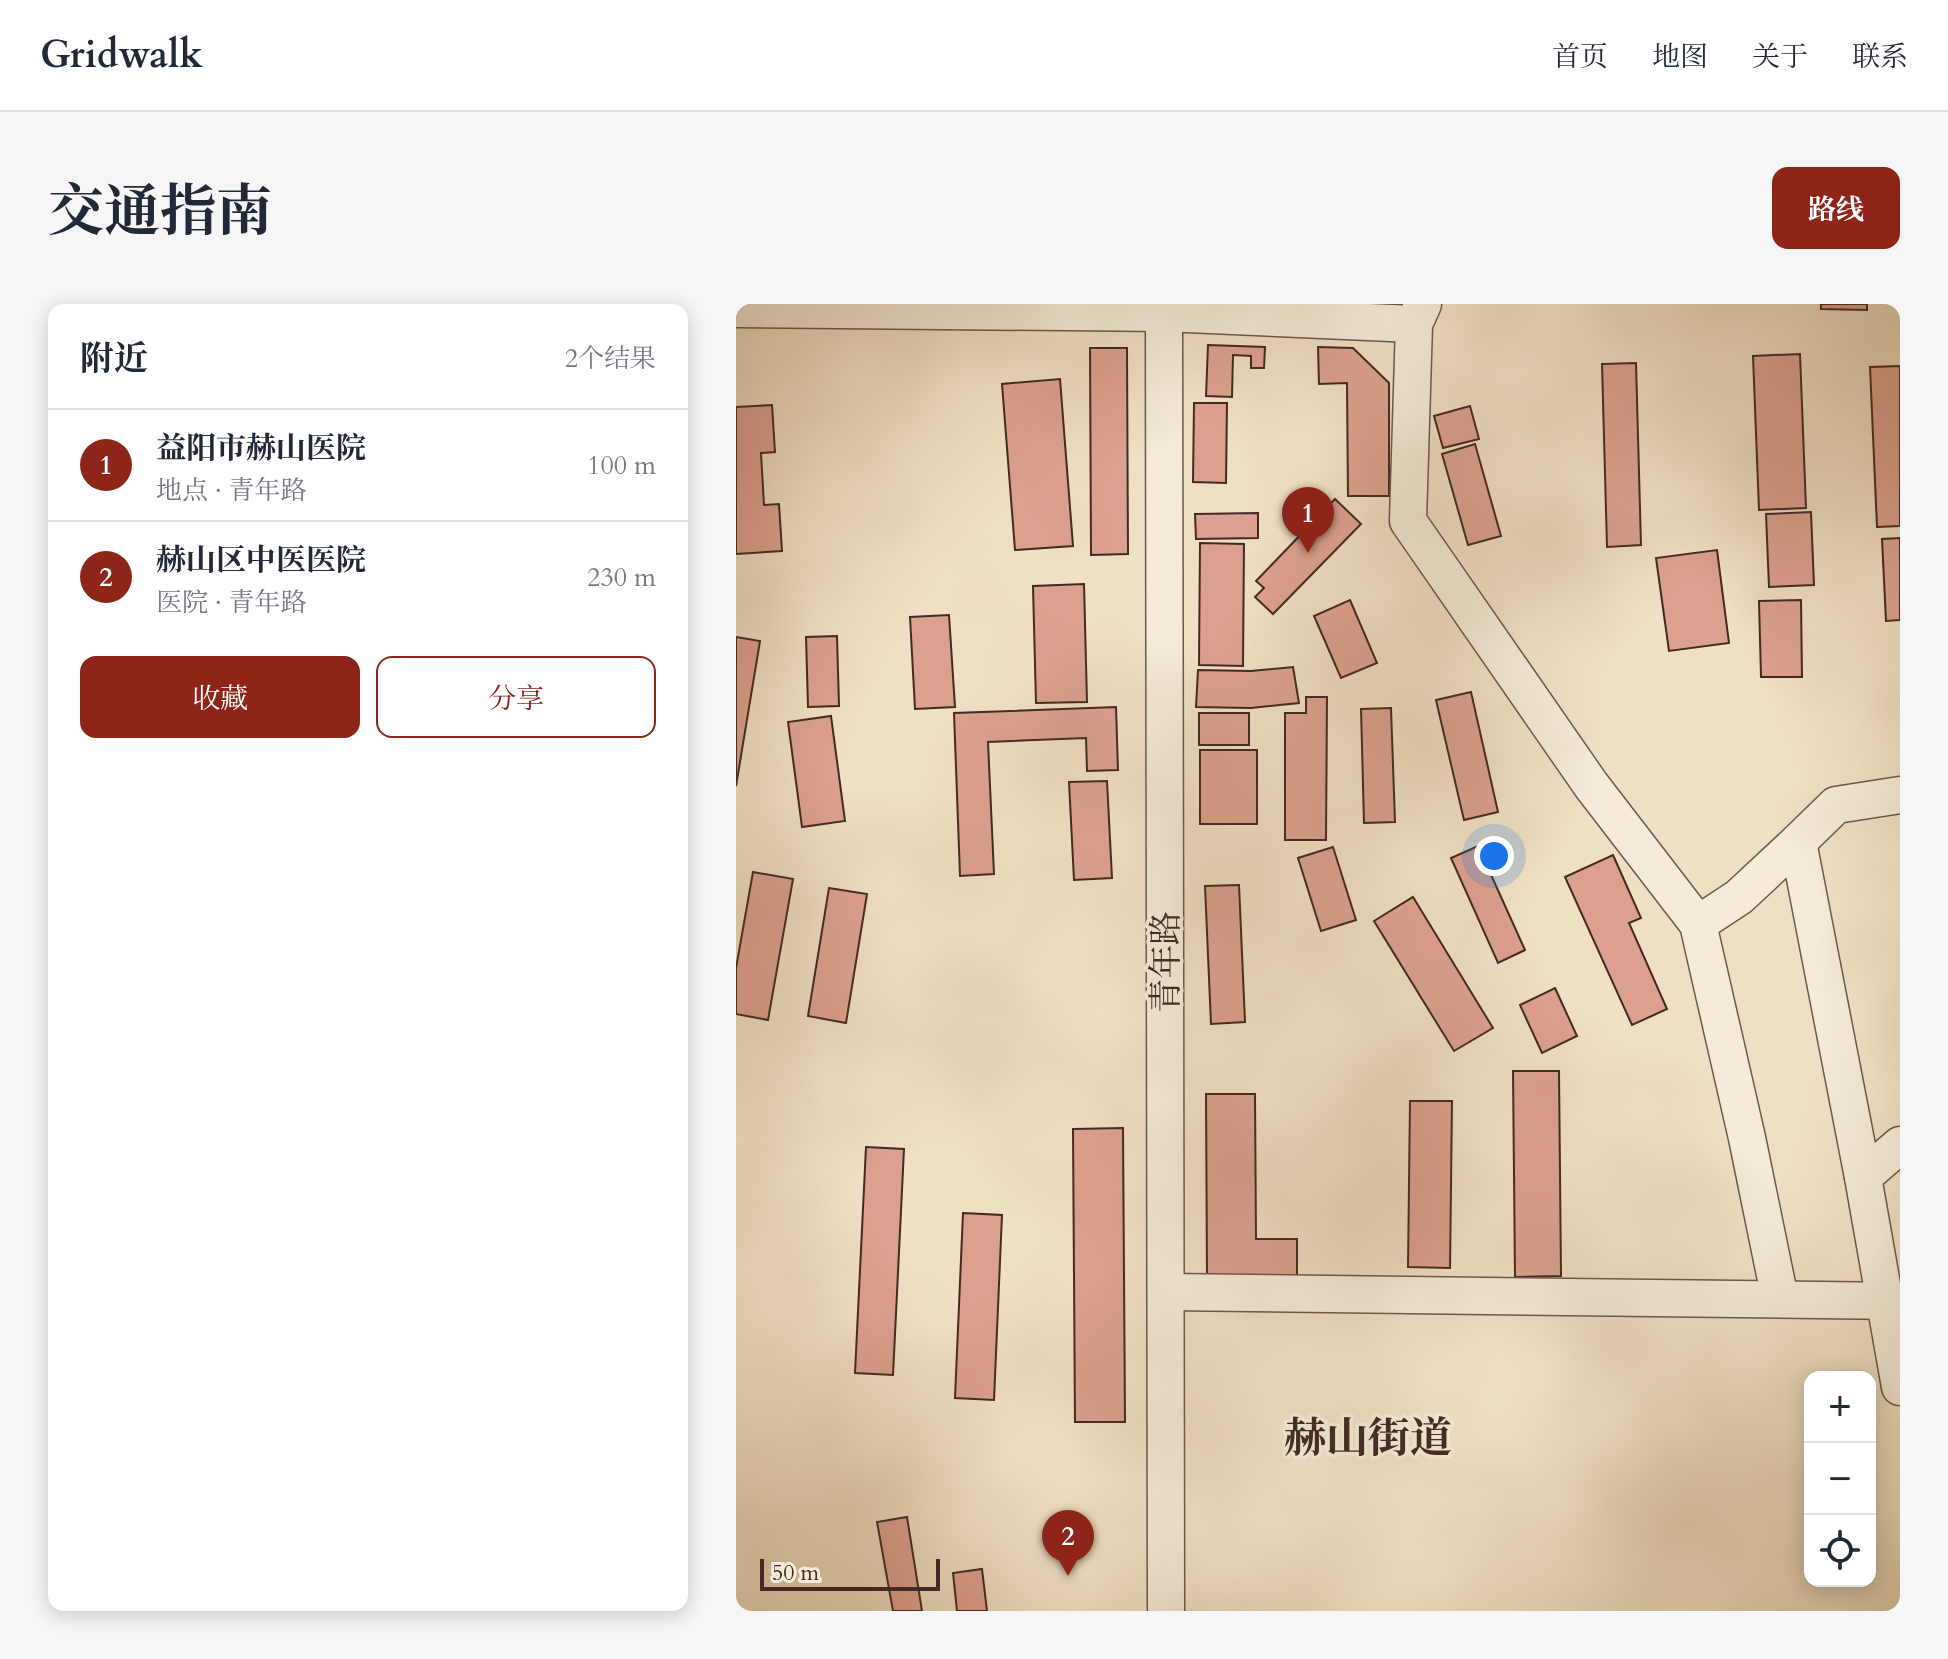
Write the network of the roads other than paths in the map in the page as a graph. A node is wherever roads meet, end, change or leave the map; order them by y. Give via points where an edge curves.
1 (736, 309) edge
2 (1164, 313) junction
3 (1418, 314) edge
4 (1900, 795) edge
5 (1798, 842) junction
6 (1698, 924) junction
7 (1900, 1145) edge
8 (1863, 1177) junction
9 (1166, 1292) junction
10 (1780, 1299) junction
11 (1892, 1301) edge
12 (1900, 1387) edge
13 (1166, 1611) edge

1 - 2 street
2 - 3 street
2 - 9 street, 青年路
3 - 6 street via 1408,521 1591,785
4 - 5 street via 1836,805
5 - 6 street via 1739,897
5 - 8 street
6 - 10 street
7 - 8 street
8 - 11 street
9 - 10 street
9 - 13 street, 青年路
10 - 11 street
11 - 12 street

